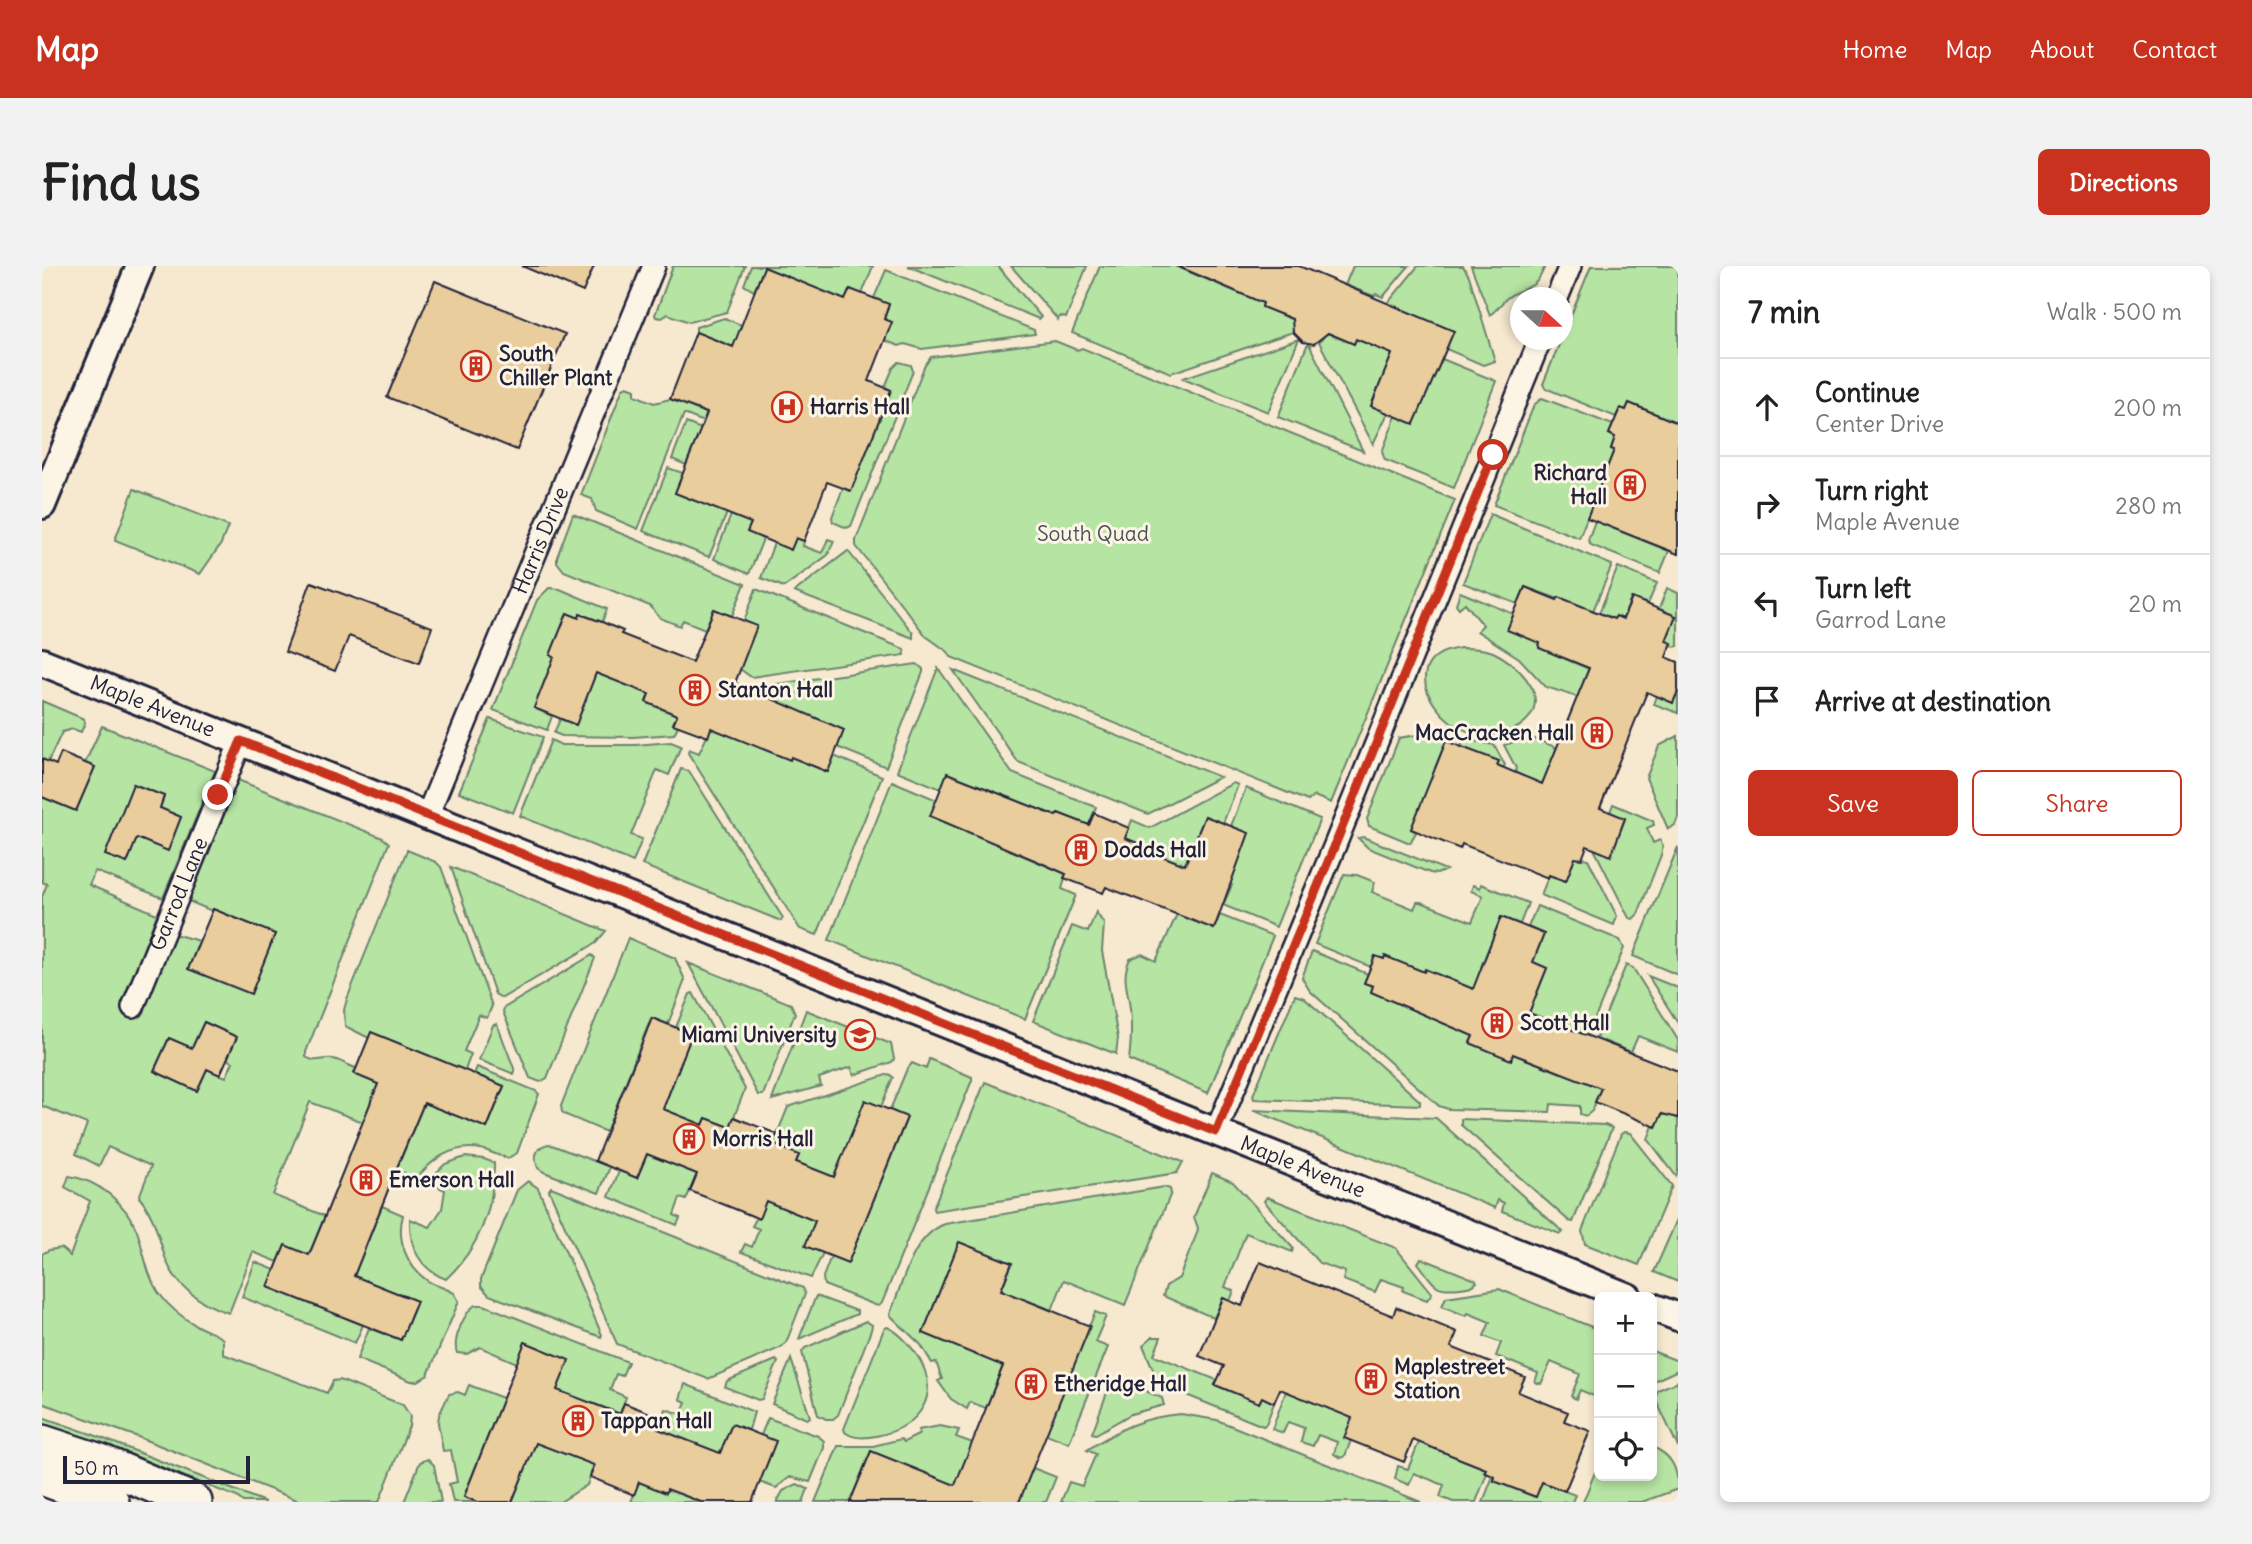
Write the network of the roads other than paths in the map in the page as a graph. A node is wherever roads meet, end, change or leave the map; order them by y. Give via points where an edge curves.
1 (139, 266) edge
2 (654, 266) edge
3 (1570, 266) edge
4 (1561, 287) edge
5 (1536, 350) edge
6 (42, 505) edge
7 (42, 662) edge
8 (241, 741) junction
9 (427, 816) junction
10 (132, 1007) dead end
11 (1216, 1132) junction
12 (1616, 1292) edge
13 (1657, 1309) edge
14 (1678, 1317) edge
15 (42, 1443) edge
16 (42, 1477) edge
17 (95, 1490) edge
18 (194, 1502) edge

1 - 6 street
2 - 9 street, Harris Drive
3 - 4 street
5 - 11 street
7 - 8 street, Maple Avenue
8 - 9 street, Maple Avenue
8 - 10 street, Garrod Lane
9 - 11 street, Maple Avenue
11 - 12 street, Maple Avenue
13 - 14 street
15 - 17 highway
16 - 17 highway
17 - 18 highway

